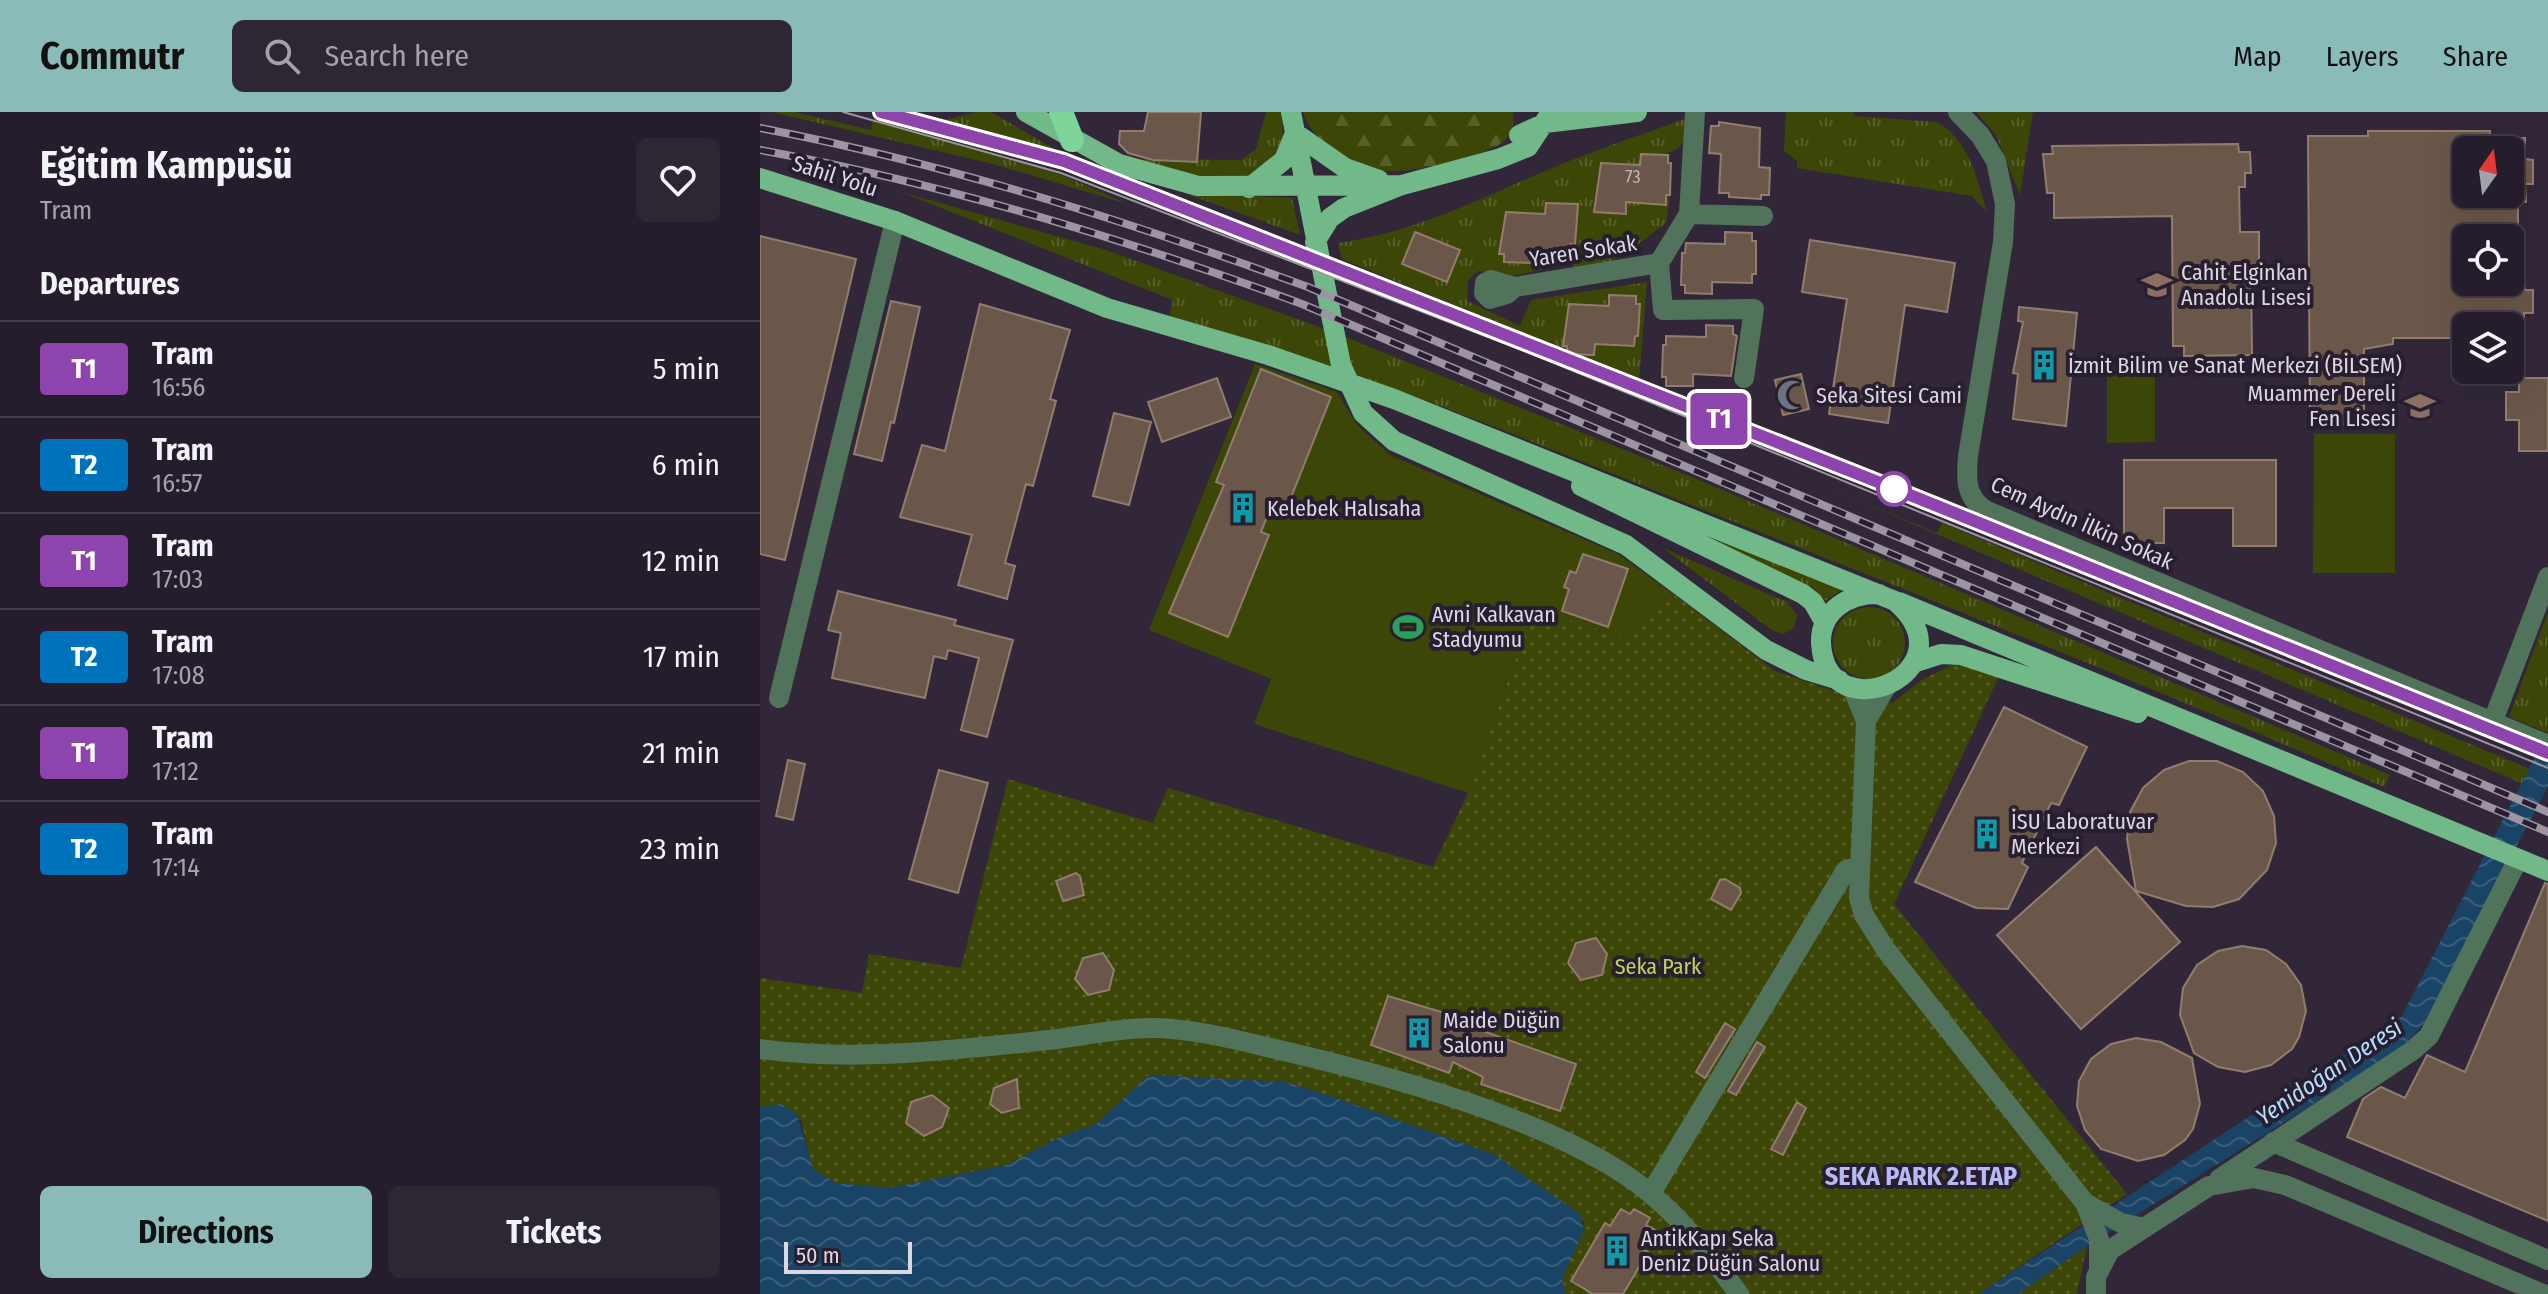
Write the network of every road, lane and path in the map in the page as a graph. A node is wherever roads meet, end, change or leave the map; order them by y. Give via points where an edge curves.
1 (1026, 112) edge
2 (1061, 112) edge
3 (1525, 112) edge
4 (1637, 112) edge
5 (1695, 112) edge
6 (1958, 112) edge
7 (1548, 117) edge
8 (1293, 122) edge
9 (1519, 135) junction
10 (1072, 140) junction
11 (1498, 159) junction
12 (760, 178) edge
13 (1402, 185) junction
14 (1304, 186) junction
15 (1249, 188) junction
16 (1689, 214) junction
17 (1763, 216) dead end
18 (895, 221) junction
19 (1315, 242) junction
20 (1659, 263) junction
21 (1515, 287) dead end
22 (1744, 378) dead end
23 (1496, 442) junction
24 (2548, 577) edge
25 (1887, 598) junction
26 (1823, 629) junction
27 (1766, 650) junction
28 (1913, 663) junction
29 (1846, 684) junction
30 (1886, 687) junction
31 (779, 698) dead end
32 (1866, 721) junction
33 (2493, 721) junction
34 (2238, 742) junction
35 (2541, 742) edge
36 (2514, 858) junction
37 (1860, 866) junction
38 (2548, 871) edge
39 (760, 1049) edge
40 (2273, 1142) junction
41 (2209, 1186) junction
42 (1651, 1193) junction
43 (2101, 1220) junction
44 (2145, 1228) junction
45 (2548, 1260) edge
46 (2099, 1269) junction
47 (1739, 1294) edge
48 (2096, 1294) edge
49 (2543, 1294) edge

1 - 10 main road
2 - 10 highway
3 - 9 main road
4 - 7 main road
5 - 16 street, Yaren Sokak
6 - 33 street, Cem Aydın İlkin Sokak via 1996,161 2005,204 1966,477 1972,500 1987,511
7 - 9 main road
7 - 11 main road via 1528,147
8 - 13 main road via 1345,168
8 - 14 main road
8 - 15 main road via 1284,160
9 - 11 main road
10 - 15 main road via 1145,173 1198,186
11 - 13 main road
12 - 18 main road, Sahil Yolu
13 - 14 main road
13 - 19 main road via 1344,208 1330,218
14 - 15 main road
14 - 19 main road
16 - 17 street
16 - 20 street, Yaren Sokak
18 - 23 main road, Sahil Yolu via 1061,291 1268,355
18 - 31 street
19 - 27 main road via 1341,365 1355,402 1372,424 1406,448 1609,536 1668,573
20 - 21 street, Yaren Sokak
20 - 22 street, Yaren Sokak via 1663,310 1754,309
23 - 25 main road
23 - 26 main road via 1803,594 1813,602
24 - 33 street
25 - 26 main road via 1863,594 1847,599
25 - 28 main road via 1908,612 1916,627
25 - 34 main road
26 - 27 main road via 1799,650
26 - 29 main road via 1823,655
27 - 29 main road
28 - 30 main road
28 - 34 main road via 1941,654 1961,655
29 - 30 main road via 1867,690
29 - 32 street
30 - 32 street
32 - 37 street
33 - 35 street, Cem Aydın İlkin Sokak
34 - 36 main road
36 - 38 main road
36 - 40 street via 2429,1036
37 - 42 street via 1846,870
37 - 43 street via 1859,898 1871,929
39 - 42 street via 915,1052 1136,1029 1190,1033 1354,1068 1480,1108 1588,1154
40 - 41 street
40 - 45 street
41 - 44 street
41 - 49 street via 2246,1178 2272,1180
42 - 47 street
43 - 44 street
43 - 46 street
44 - 46 street via 2110,1250
46 - 48 street

